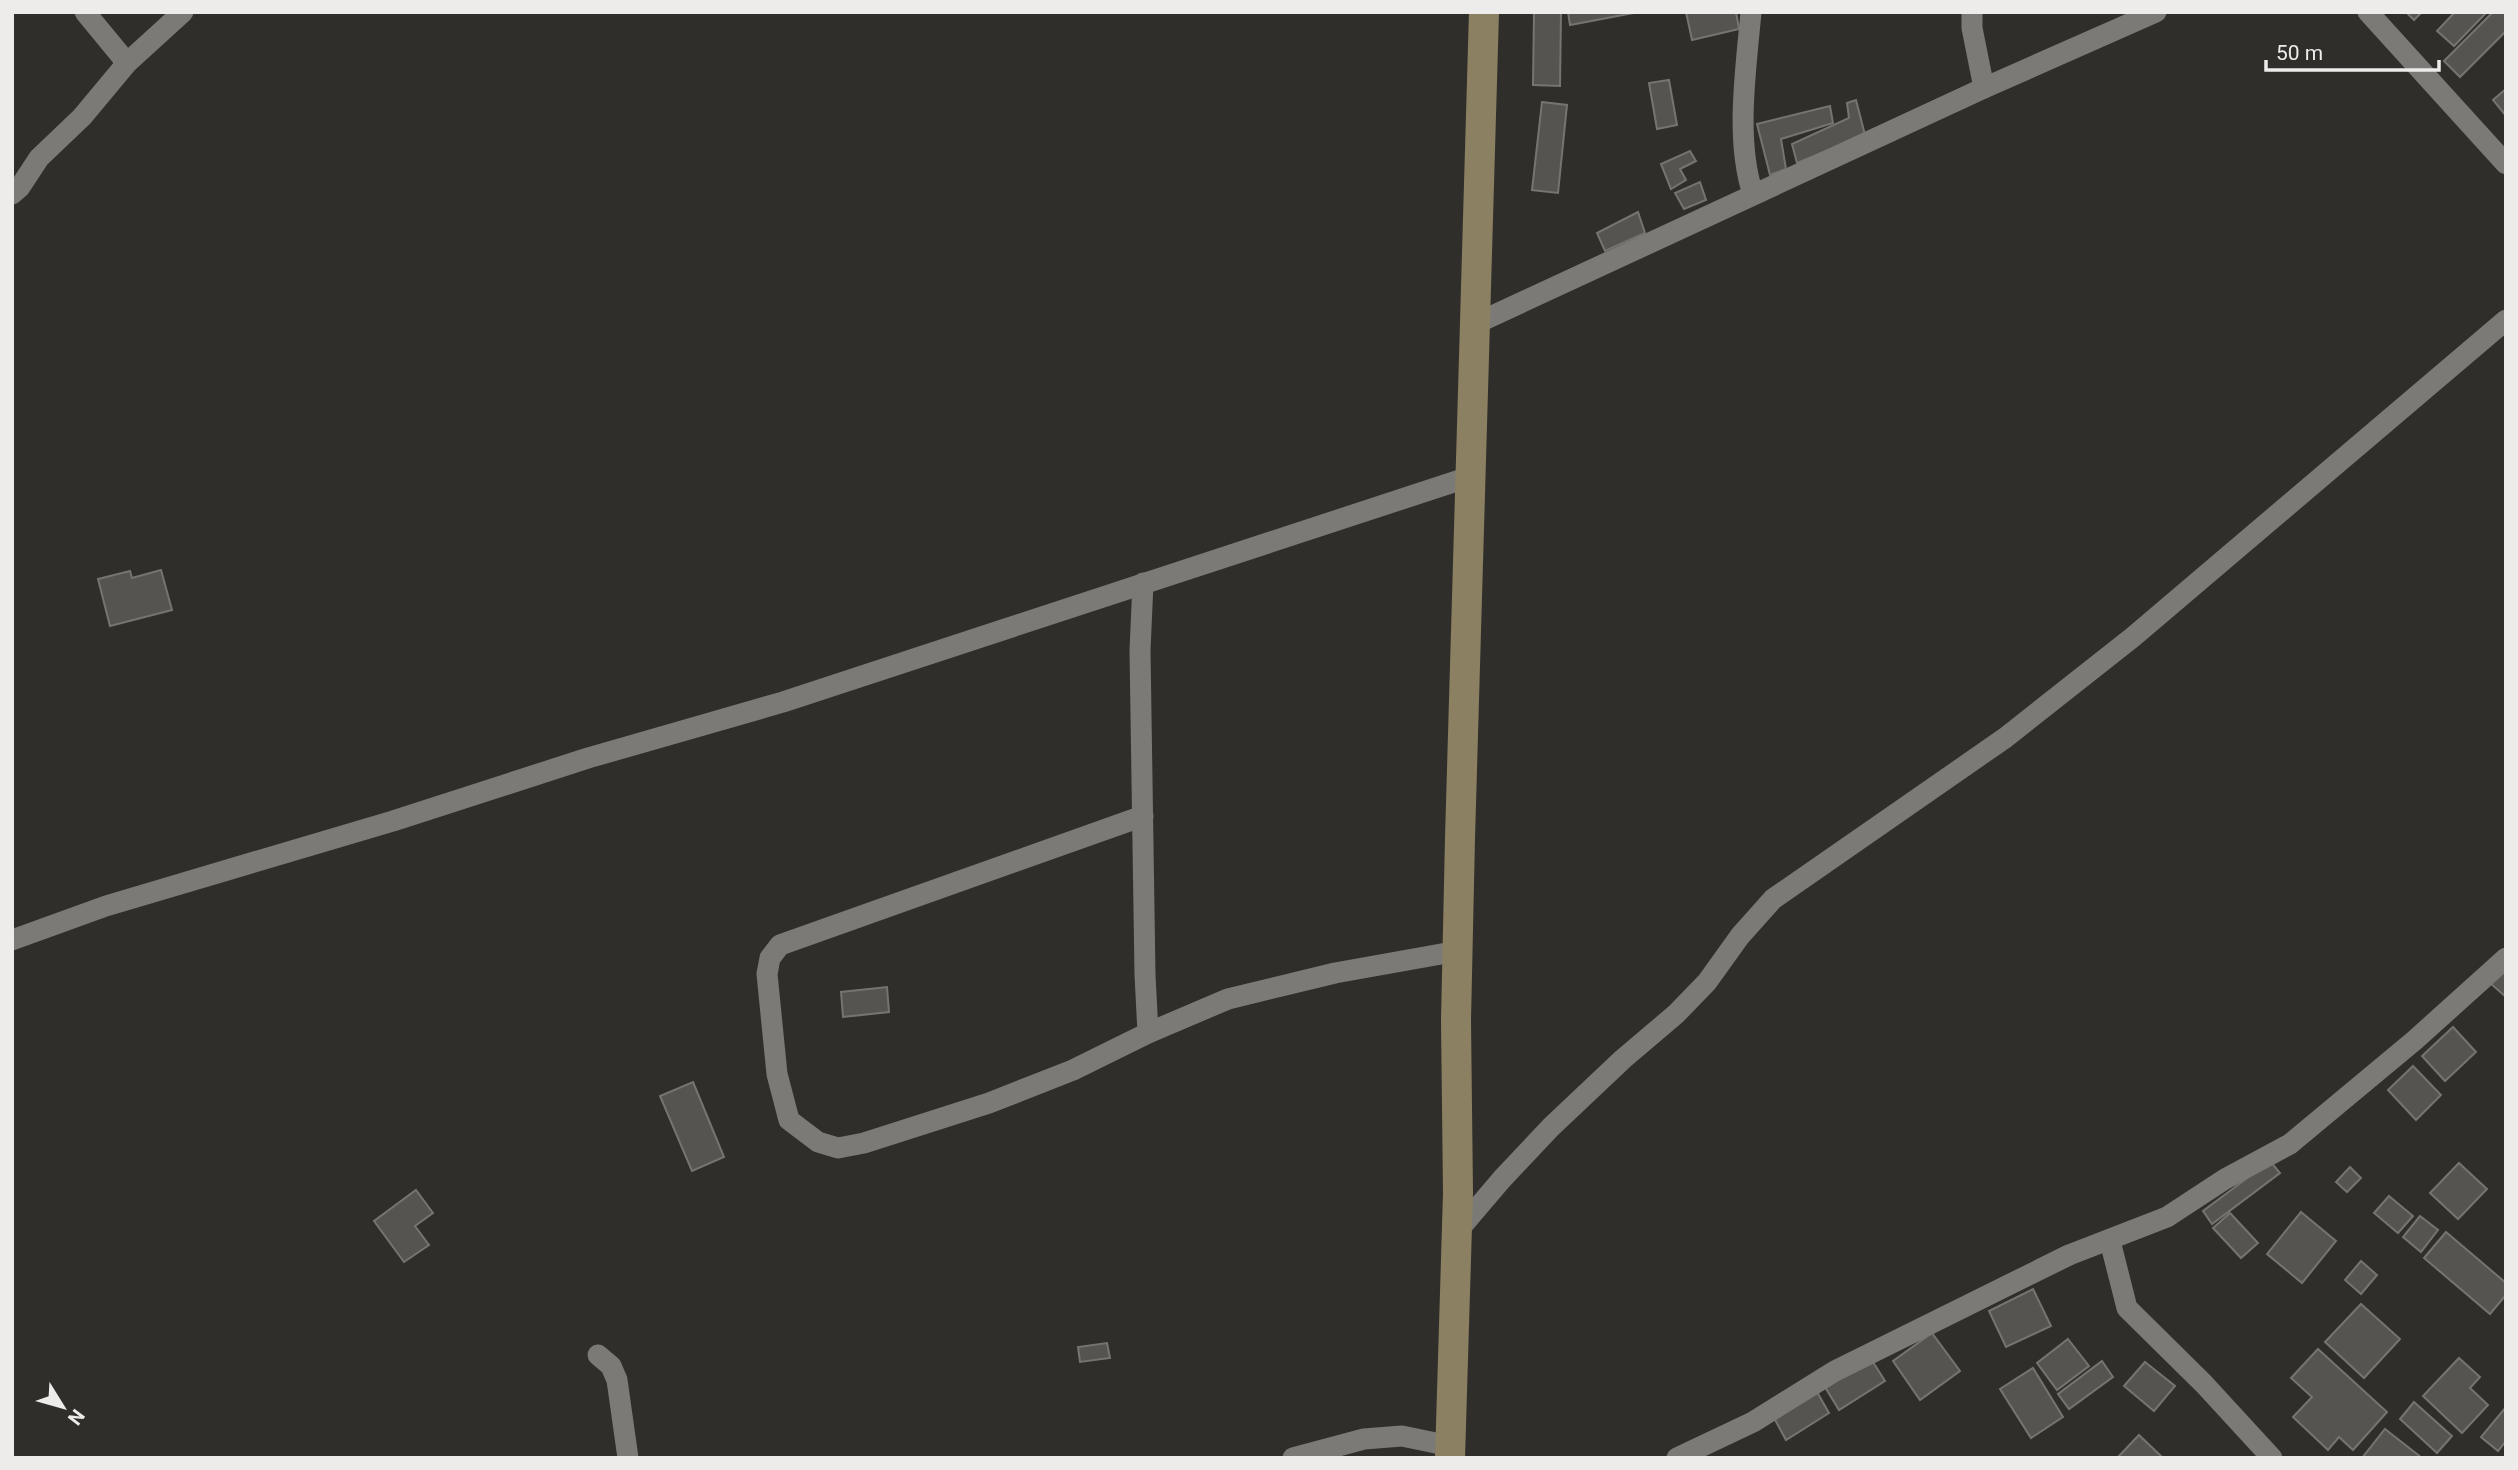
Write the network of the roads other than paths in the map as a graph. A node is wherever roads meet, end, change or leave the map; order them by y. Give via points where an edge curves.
1 (85, 12) edge
2 (183, 12) edge
3 (1485, 12) edge
4 (1751, 12) edge
5 (1972, 12) edge
6 (2156, 12) edge
7 (2368, 12) edge
8 (127, 63) junction
9 (1984, 88) junction
10 (2506, 164) edge
11 (12, 194) edge
12 (1753, 194) junction
13 (2506, 320) edge
14 (1475, 324) junction
15 (1472, 476) junction
16 (1143, 583) junction
17 (1143, 817) junction
18 (12, 940) edge
19 (1458, 951) junction
20 (2506, 958) edge
21 (1148, 1034) junction
22 (1456, 1233) junction
23 (2110, 1241) junction
24 (598, 1355) dead end
25 (1450, 1452) edge
26 (628, 1458) edge
27 (1293, 1458) edge
28 (1677, 1458) edge
29 (2272, 1458) edge

1 - 8 street
2 - 8 street
3 - 14 street
4 - 12 street via 1744,135
5 - 9 street
6 - 9 street
7 - 10 street
8 - 11 street
9 - 12 street
12 - 14 street
13 - 22 street via 2122,645 2005,738 1773,899 1699,990 1551,1127
14 - 15 street
15 - 16 street
15 - 19 street
16 - 17 street
16 - 18 street via 783,702 106,906
17 - 21 street
17 - 21 street via 779,945 767,974 777,1074 789,1120 818,1142 838,1148 989,1103
19 - 21 street via 1335,973 1228,999
19 - 22 street
20 - 23 street via 2290,1144 2167,1217
22 - 25 street
23 - 28 street via 2069,1255 1835,1371 1753,1422
23 - 29 street via 2127,1308
24 - 26 street via 611,1366 617,1380
25 - 27 street via 1402,1436 1364,1439

